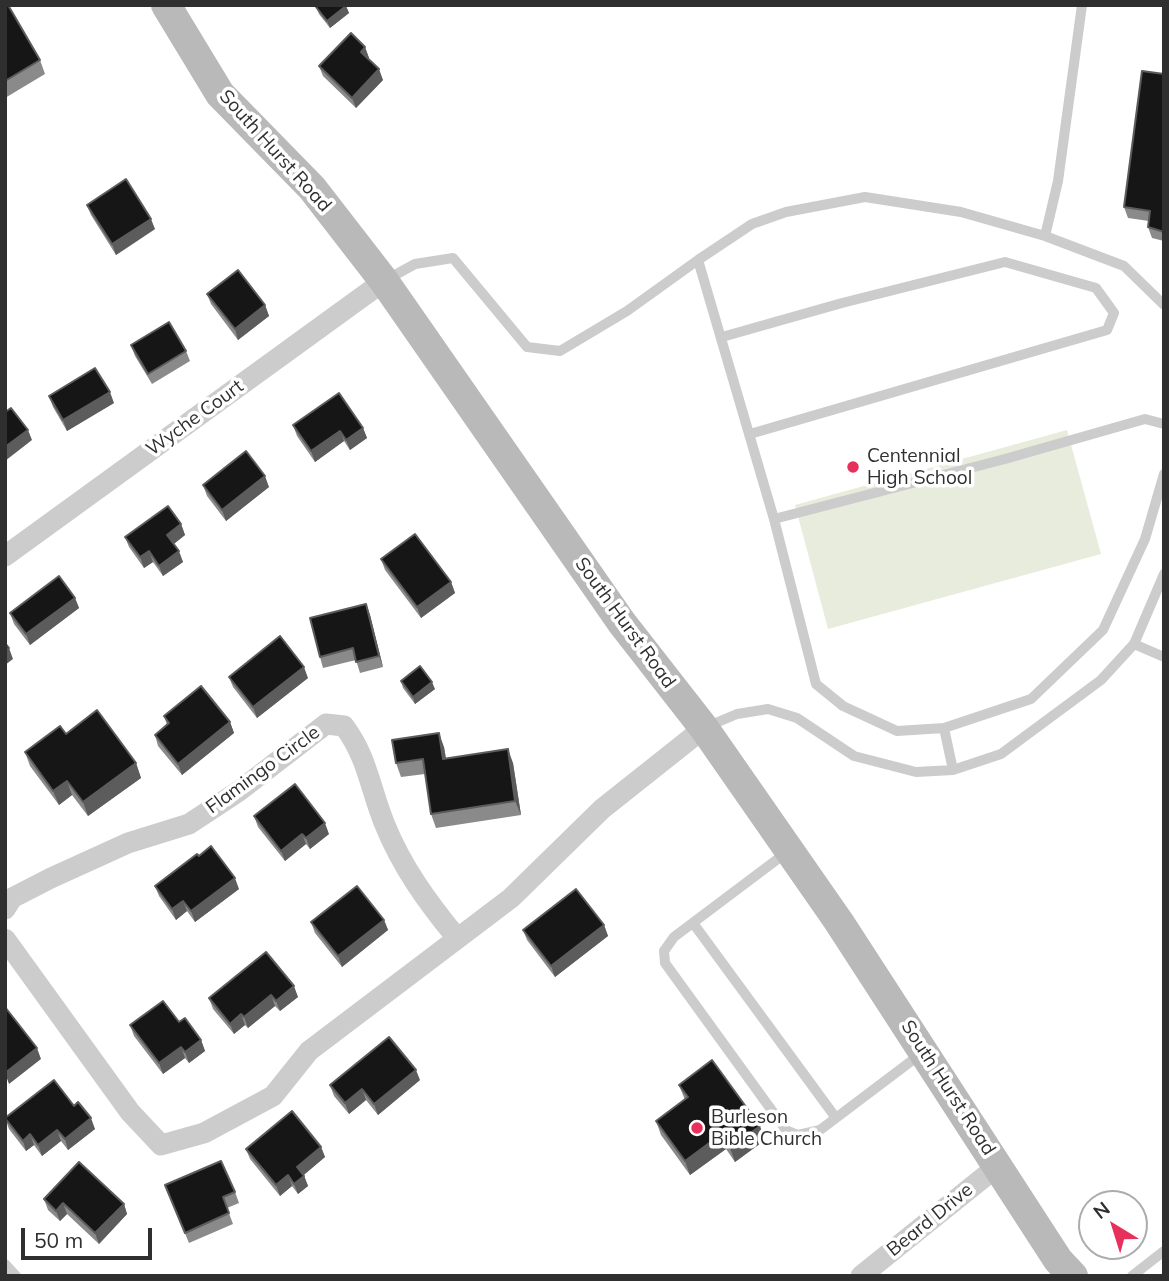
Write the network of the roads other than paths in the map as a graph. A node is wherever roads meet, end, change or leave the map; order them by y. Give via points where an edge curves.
1 (166, 5) edge
2 (1082, 5) edge
3 (1045, 236) junction
4 (698, 260) junction
5 (384, 281) junction
6 (1164, 305) edge
7 (722, 337) junction
8 (1164, 424) edge
9 (750, 434) junction
10 (1164, 474) edge
11 (774, 519) junction
12 (5, 556) edge
13 (1164, 574) edge
14 (1134, 644) junction
15 (1164, 657) edge
16 (704, 728) junction
17 (944, 728) junction
18 (953, 770) junction
19 (789, 850) junction
20 (5, 909) edge
21 (693, 922) junction
22 (5, 939) edge
23 (457, 939) junction
24 (924, 1051) junction
25 (836, 1118) junction
26 (999, 1165) junction
27 (1164, 1251) edge
28 (5, 1264) edge
29 (1064, 1270) edge
30 (16, 1276) edge
31 (861, 1276) edge
32 (1132, 1276) edge

1 - 5 street, South Hurst Road via 220,94 312,188
2 - 3 lane via 1058,181
3 - 4 lane via 961,212 865,197 786,212 752,224
3 - 6 lane via 1124,266
4 - 5 lane via 560,351 527,347 453,258 415,264
4 - 7 lane
5 - 12 street, Wyche Court
5 - 16 street, South Hurst Road via 622,623
7 - 9 lane
7 - 9 lane via 1005,262 1096,288 1114,313 1107,330
8 - 11 lane via 1145,419
9 - 11 lane
10 - 17 lane via 1145,539 1103,629 1031,699
11 - 17 lane via 816,684 843,706 897,731
13 - 14 lane
14 - 15 lane
14 - 18 lane via 1101,680 1001,754
16 - 18 lane via 737,713 768,709 797,718 854,756 916,772
16 - 19 street, South Hurst Road
16 - 23 street via 602,809 511,898
17 - 18 lane
19 - 21 lane
19 - 24 street, South Hurst Road
20 - 23 street, Flamingo Circle via 12,898 51,878 128,843 189,824 326,724 344,726 358,745 384,824 405,866
21 - 25 lane
21 - 25 lane via 664,951 665,963 786,1130 798,1135 820,1130
22 - 23 street via 130,1112 161,1145 204,1133 273,1096 309,1051
24 - 25 lane
24 - 26 street, South Hurst Road
26 - 29 street, South Hurst Road
26 - 31 street, Beard Drive
27 - 32 lane
28 - 30 lane

